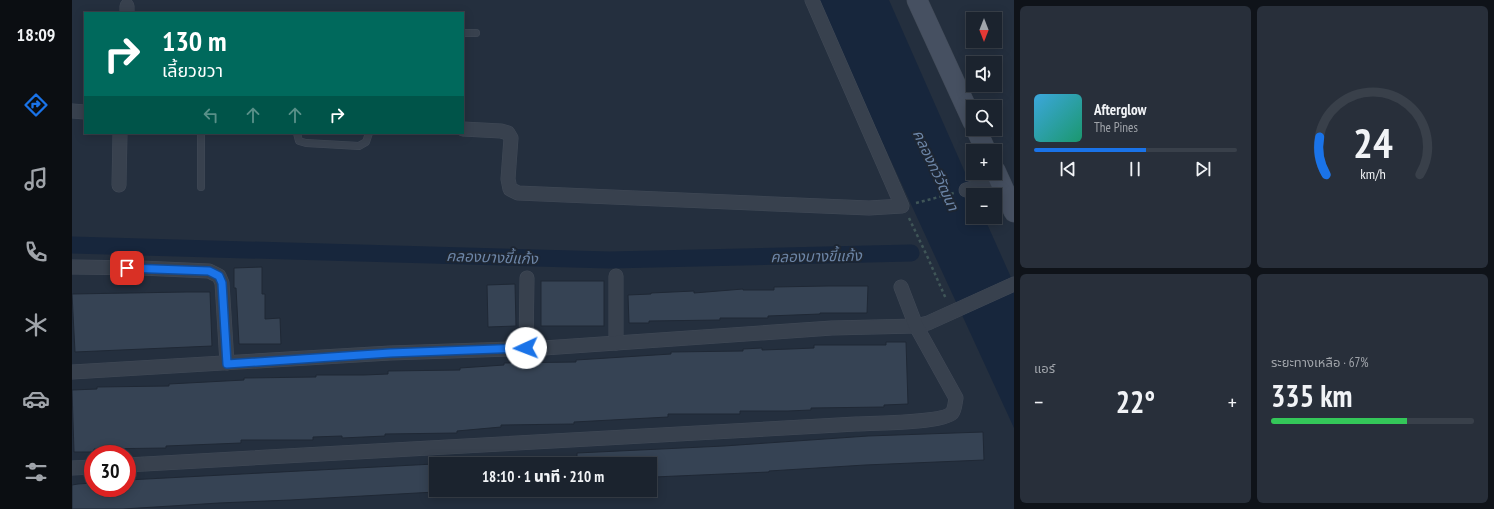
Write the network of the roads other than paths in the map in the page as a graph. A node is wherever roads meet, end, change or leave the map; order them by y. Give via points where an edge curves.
1 (812, 0) edge
2 (917, 0) edge
3 (464, 33) edge
4 (476, 33) dead end
5 (966, 107) edge
6 (72, 111) edge
7 (84, 112) edge
8 (464, 130) edge
9 (120, 134) edge
10 (201, 134) edge
11 (297, 134) edge
12 (369, 134) edge
13 (987, 180) edge
14 (999, 180) edge
15 (119, 185) dead end
16 (201, 187) dead end
17 (970, 188) edge
18 (1014, 212) edge
19 (72, 267) edge
20 (616, 276) dead end
21 (527, 278) dead end
22 (1010, 286) edge
23 (901, 287) dead end
24 (916, 326) junction
25 (616, 342) junction
26 (526, 348) junction
27 (227, 364) junction
28 (72, 372) edge
29 (136, 464) edge
30 (84, 467) edge
31 (72, 468) edge

1 - 8 street via 906,205 869,208 518,193 510,189 508,179 511,138 508,133
2 - 5 main road
3 - 4 lane
6 - 7 street
9 - 15 street
10 - 16 lane
11 - 12 lane via 299,141 306,143 359,146 366,142
13 - 17 street
14 - 18 main road
19 - 27 street via 209,271 219,276 222,283
20 - 25 street
21 - 26 street
22 - 24 street
23 - 24 street
24 - 25 street via 832,328
24 - 29 street via 956,398 955,406 947,416 856,424
25 - 26 street
26 - 27 street via 390,353
27 - 28 street
30 - 31 street

